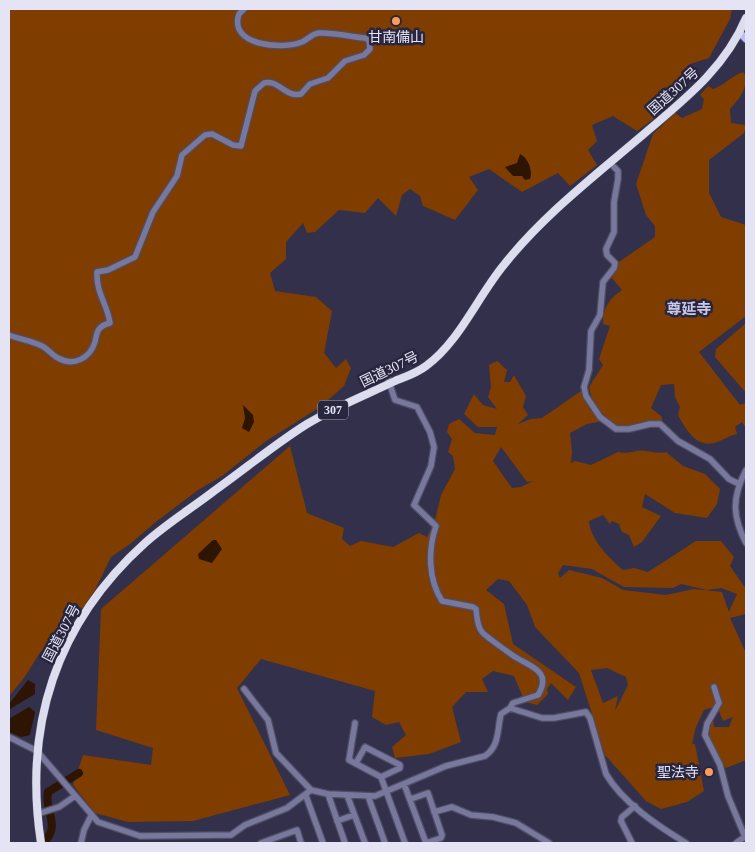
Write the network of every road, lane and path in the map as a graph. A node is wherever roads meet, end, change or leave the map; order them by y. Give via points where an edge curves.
1 (244, 9) edge
2 (746, 18) edge
3 (740, 33) junction
4 (746, 39) edge
5 (614, 167) dead end
6 (9, 335) edge
7 (389, 381) junction
8 (746, 470) edge
9 (739, 484) junction
10 (746, 543) edge
11 (714, 687) dead end
12 (244, 689) dead end
13 (510, 708) junction
14 (355, 723) dead end
15 (9, 737) edge
16 (37, 750) junction
17 (356, 763) junction
18 (382, 777) junction
19 (404, 784) junction
20 (312, 790) junction
21 (386, 791) junction
22 (328, 794) junction
23 (347, 795) junction
24 (75, 796) junction
25 (306, 796) junction
26 (368, 796) junction
27 (411, 799) junction
28 (635, 806) junction
29 (434, 812) junction
30 (37, 814) junction
31 (354, 815) junction
32 (91, 816) junction
33 (337, 820) junction
34 (746, 836) edge
35 (41, 843) edge
36 (81, 843) edge
37 (261, 843) edge
38 (301, 843) edge
39 (321, 843) edge
40 (345, 843) edge
41 (364, 843) edge
42 (385, 843) edge
43 (405, 843) edge
44 (549, 843) edge
45 (632, 843) edge
46 (686, 843) edge
47 (736, 843) edge

1 - 6 street via 238,22 242,35 252,41 292,44 303,42 314,34 326,34 365,38 369,40 370,49 364,55 345,61 328,78 310,84 301,94 292,94 273,83 264,83 255,91 241,146 212,134 205,135 182,155 177,176 153,212 135,256 97,272 98,291 110,323 98,329 93,349 86,358 81,361 63,360 39,345
2 - 3 highway, 国道307号 / 307
3 - 4 main road
3 - 7 highway, 国道307号 / 307 via 697,89 539,225 502,266 447,345 426,366
5 - 9 street via 618,172 614,232 606,249 615,263 603,282 600,315 591,331 589,370 584,387 587,400 600,417 616,428 660,424 678,442 710,459 729,479
7 - 13 street via 395,400 420,410 433,441 434,456 414,505 436,526 430,544 432,575 438,595 442,601 476,609 482,632 515,658 533,666 542,678 538,695 513,703
7 - 16 highway, 国道307号 / 307 via 307,424 147,541 121,566 81,618 57,665
8 - 9 street
9 - 10 street via 737,525
11 - 34 street via 719,703 707,724 705,735 720,765 728,796
12 - 20 street via 268,720 276,753
13 - 19 street via 501,714 496,744 491,752
13 - 28 street via 542,718 586,712 610,782
14 - 17 street via 349,760
15 - 16 street
16 - 24 street
16 - 30 highway, 国道307号 / 307
17 - 18 street
17 - 18 street via 366,747 400,765
18 - 21 street
19 - 21 street
19 - 27 street
20 - 22 street
20 - 25 street
21 - 26 street
21 - 43 street
22 - 23 street
22 - 33 street
23 - 26 street
23 - 31 street
24 - 30 street via 59,807
24 - 32 street
25 - 32 street via 225,836 140,836 98,822
25 - 39 street
26 - 42 street
27 - 29 street via 428,793
27 - 29 street via 426,843 442,835
28 - 45 street via 622,816 621,821
28 - 46 street
29 - 44 street via 452,807 471,815 516,823
30 - 35 highway, 国道307号 / 307
31 - 33 street
31 - 41 street
32 - 36 street
33 - 40 street
34 - 47 street
37 - 38 street via 296,830

